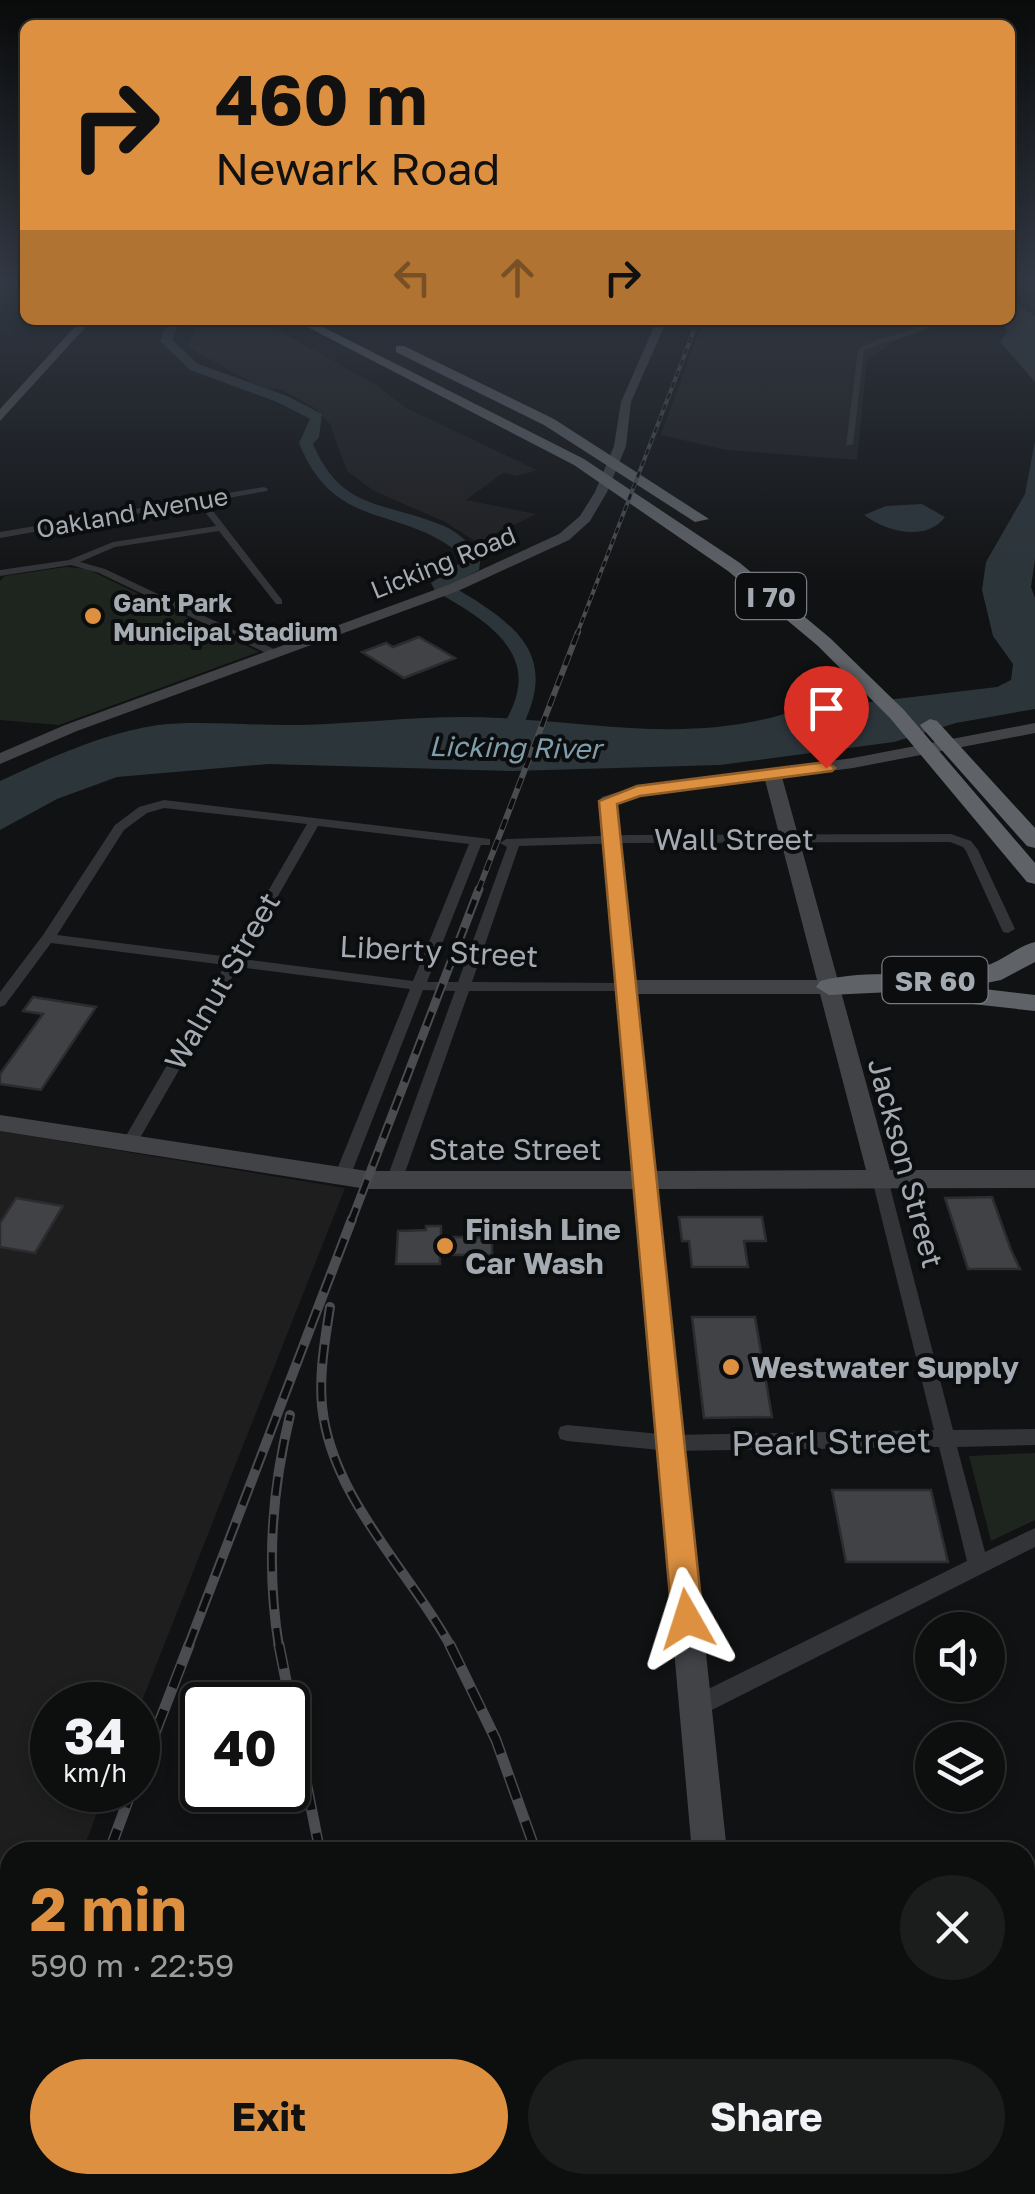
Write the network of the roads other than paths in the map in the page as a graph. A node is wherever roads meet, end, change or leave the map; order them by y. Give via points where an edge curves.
1 (32, 381) edge
2 (420, 381) edge
3 (469, 381) edge
4 (635, 381) edge
5 (854, 381) edge
6 (0, 417) edge
7 (849, 444) dead end
8 (264, 489) dead end
9 (200, 500) junction
10 (221, 528) junction
11 (716, 530) dead end
12 (0, 534) edge
13 (742, 550) dead end
14 (72, 562) junction
15 (0, 573) edge
16 (279, 602) dead end
17 (274, 653) junction
18 (858, 662) junction
19 (1035, 728) edge
20 (0, 759) edge
21 (961, 770) junction
22 (774, 776) junction
23 (314, 822) junction
24 (790, 839) junction
25 (610, 841) junction
26 (1035, 841) edge
27 (1010, 852) junction
28 (1035, 877) edge
29 (1035, 893) edge
30 (1008, 929) dead end
31 (48, 938) junction
32 (1035, 950) edge
33 (233, 965) junction
34 (418, 986) junction
35 (625, 987) junction
36 (829, 987) junction
37 (464, 988) junction
38 (0, 1002) edge
39 (1035, 1003) edge
40 (0, 1123) edge
41 (131, 1141) junction
42 (342, 1177) junction
43 (1035, 1179) edge
44 (880, 1180) junction
45 (394, 1181) junction
46 (644, 1182) junction
47 (567, 1432) dead end
48 (1035, 1438) edge
49 (946, 1440) junction
50 (670, 1443) junction
51 (1035, 1536) edge
52 (978, 1565) junction
53 (696, 1706) junction
54 (708, 1842) edge

1 - 6 main road
2 - 18 highway, I 70 via 651,507
3 - 11 highway via 592,446
4 - 17 street, Licking Road via 601,492 564,537 453,588
5 - 7 street
8 - 9 street, Oakland Avenue
9 - 10 street
9 - 12 street, Oakland Avenue
10 - 14 street via 104,547
10 - 16 street
13 - 18 highway, I 70
14 - 15 street
14 - 17 street
17 - 20 street, Licking Road
18 - 21 highway, I 70
19 - 22 street
21 - 26 highway, I 70
21 - 27 highway, I 70
22 - 24 street, Jackson Street
22 - 25 street via 614,796 608,801
23 - 31 street via 164,804 143,810 120,828
23 - 33 street, Walnut Street
23 - 34 street via 481,841
24 - 25 street, Wall Street
24 - 30 street, Wall Street via 962,840
24 - 36 street, Jackson Street
25 - 35 street
25 - 37 street, Wall Street via 510,844
27 - 28 highway, I 70
27 - 29 highway
31 - 33 street, Liberty Street
31 - 38 street
32 - 36 highway, SR 60 via 1016,965 966,978
33 - 34 street, Liberty Street
33 - 41 street, Walnut Street
34 - 37 street, Liberty Street
34 - 42 street
35 - 36 street, Liberty Street
35 - 37 street, Liberty Street
35 - 46 street
36 - 39 highway
36 - 44 street, Jackson Street
37 - 45 street
40 - 41 street, State Street
41 - 42 street, State Street
42 - 45 street, State Street
43 - 44 street, State Street
44 - 46 street, State Street
44 - 49 street, Jackson Street
45 - 46 street, State Street
46 - 50 street
47 - 50 street, Pearl Street
48 - 49 street, Pearl Street
49 - 50 street, Pearl Street
49 - 52 street, Jackson Street
50 - 53 street
51 - 52 street
52 - 53 street
53 - 54 street

